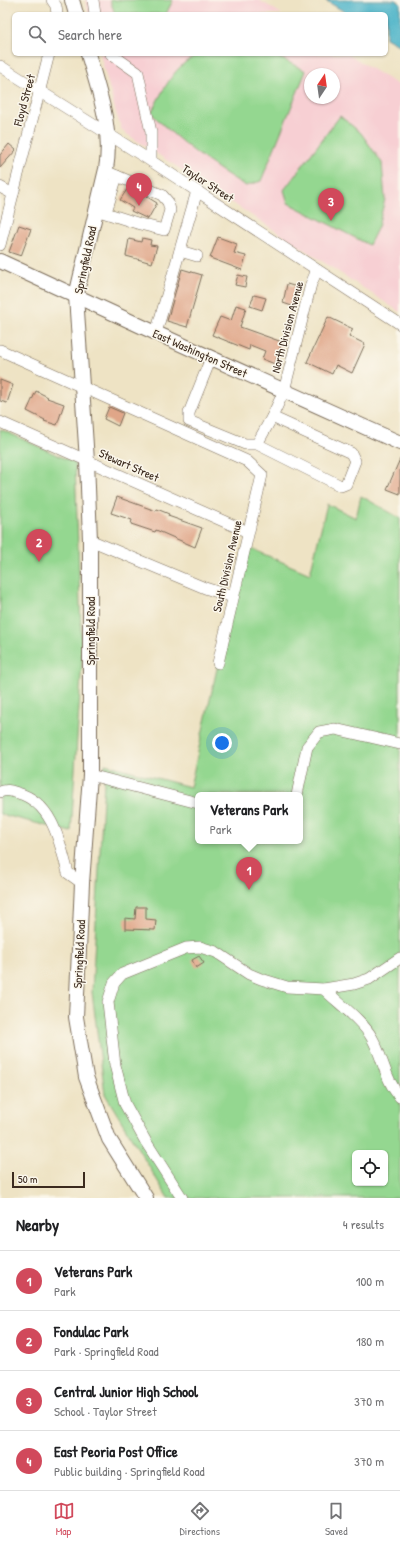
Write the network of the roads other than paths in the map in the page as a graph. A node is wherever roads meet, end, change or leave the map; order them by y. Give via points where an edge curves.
1 (52, 0) edge
2 (72, 0) edge
3 (93, 0) edge
4 (57, 12) edge
5 (75, 12) edge
6 (95, 12) edge
7 (48, 56) edge
8 (89, 56) edge
9 (114, 56) edge
10 (0, 66) edge
11 (40, 90) junction
12 (108, 133) junction
13 (151, 161) junction
14 (111, 174) junction
15 (0, 187) edge
16 (197, 191) junction
17 (13, 194) junction
18 (101, 211) junction
19 (0, 245) edge
20 (180, 251) junction
21 (197, 256) dead end
22 (0, 261) edge
23 (317, 270) junction
24 (76, 296) junction
25 (400, 324) edge
26 (156, 333) junction
27 (0, 350) edge
28 (211, 358) junction
29 (82, 386) junction
30 (284, 391) junction
31 (272, 417) junction
32 (0, 422) edge
33 (400, 443) edge
34 (257, 444) junction
35 (87, 460) junction
36 (248, 532) junction
37 (90, 540) junction
38 (233, 597) junction
39 (218, 663) dead end
40 (400, 744) edge
41 (90, 775) junction
42 (0, 792) edge
43 (298, 792) edge
44 (195, 802) edge
45 (82, 883) junction
46 (400, 958) edge
47 (324, 989) junction
48 (400, 1097) edge
49 (146, 1198) edge
50 (182, 1198) edge

1 - 4 street
2 - 5 main road
3 - 6 street
7 - 11 street, Floyd Street
8 - 12 main road, Springfield Road
9 - 13 street via 138,73 151,132
10 - 11 street, Taylor Street
11 - 12 street, Taylor Street
11 - 17 street, Floyd Street
12 - 13 street, Taylor Street
12 - 14 main road, Springfield Road
13 - 16 street, Taylor Street
14 - 18 main road, Springfield Road
14 - 18 street via 162,195 170,210 164,230
15 - 17 street
16 - 20 street
16 - 23 street, Taylor Street
17 - 19 street, Floyd Street
18 - 24 main road, Springfield Road
20 - 21 street
20 - 26 street
22 - 24 main road, East Washington Street
23 - 25 street, Taylor Street
23 - 30 street, North Division Avenue via 311,284
24 - 26 main road, East Washington Street
24 - 29 main road, Springfield Road
26 - 28 main road, East Washington Street
27 - 29 street
28 - 30 main road, East Washington Street
28 - 34 street via 188,421 245,444
29 - 35 main road, Springfield Road
29 - 36 street, South Division Avenue via 247,461 262,475
30 - 31 street, North Division Avenue
30 - 33 main road, East Washington Street
31 - 34 street, North Division Avenue
31 - 34 street via 351,453 355,461 346,484 341,486
32 - 35 street, Stewart Street
35 - 36 street, Stewart Street
35 - 37 main road, Springfield Road
36 - 38 street, South Division Avenue
37 - 38 street via 205,588
37 - 41 main road, Springfield Road
38 - 39 street, South Division Avenue
40 - 43 street via 336,729 319,732 307,746
41 - 44 street
41 - 45 main road, Springfield Road
42 - 45 street via 6,790 25,795 37,802 51,819 68,874
45 - 49 main road, Springfield Road via 76,1017 86,1077 109,1139
46 - 47 street via 369,979
47 - 48 street via 366,1029 392,1087
47 - 50 street via 287,987 261,979 216,952 200,947 186,948 122,974 114,983 108,1002 115,1065 125,1104

